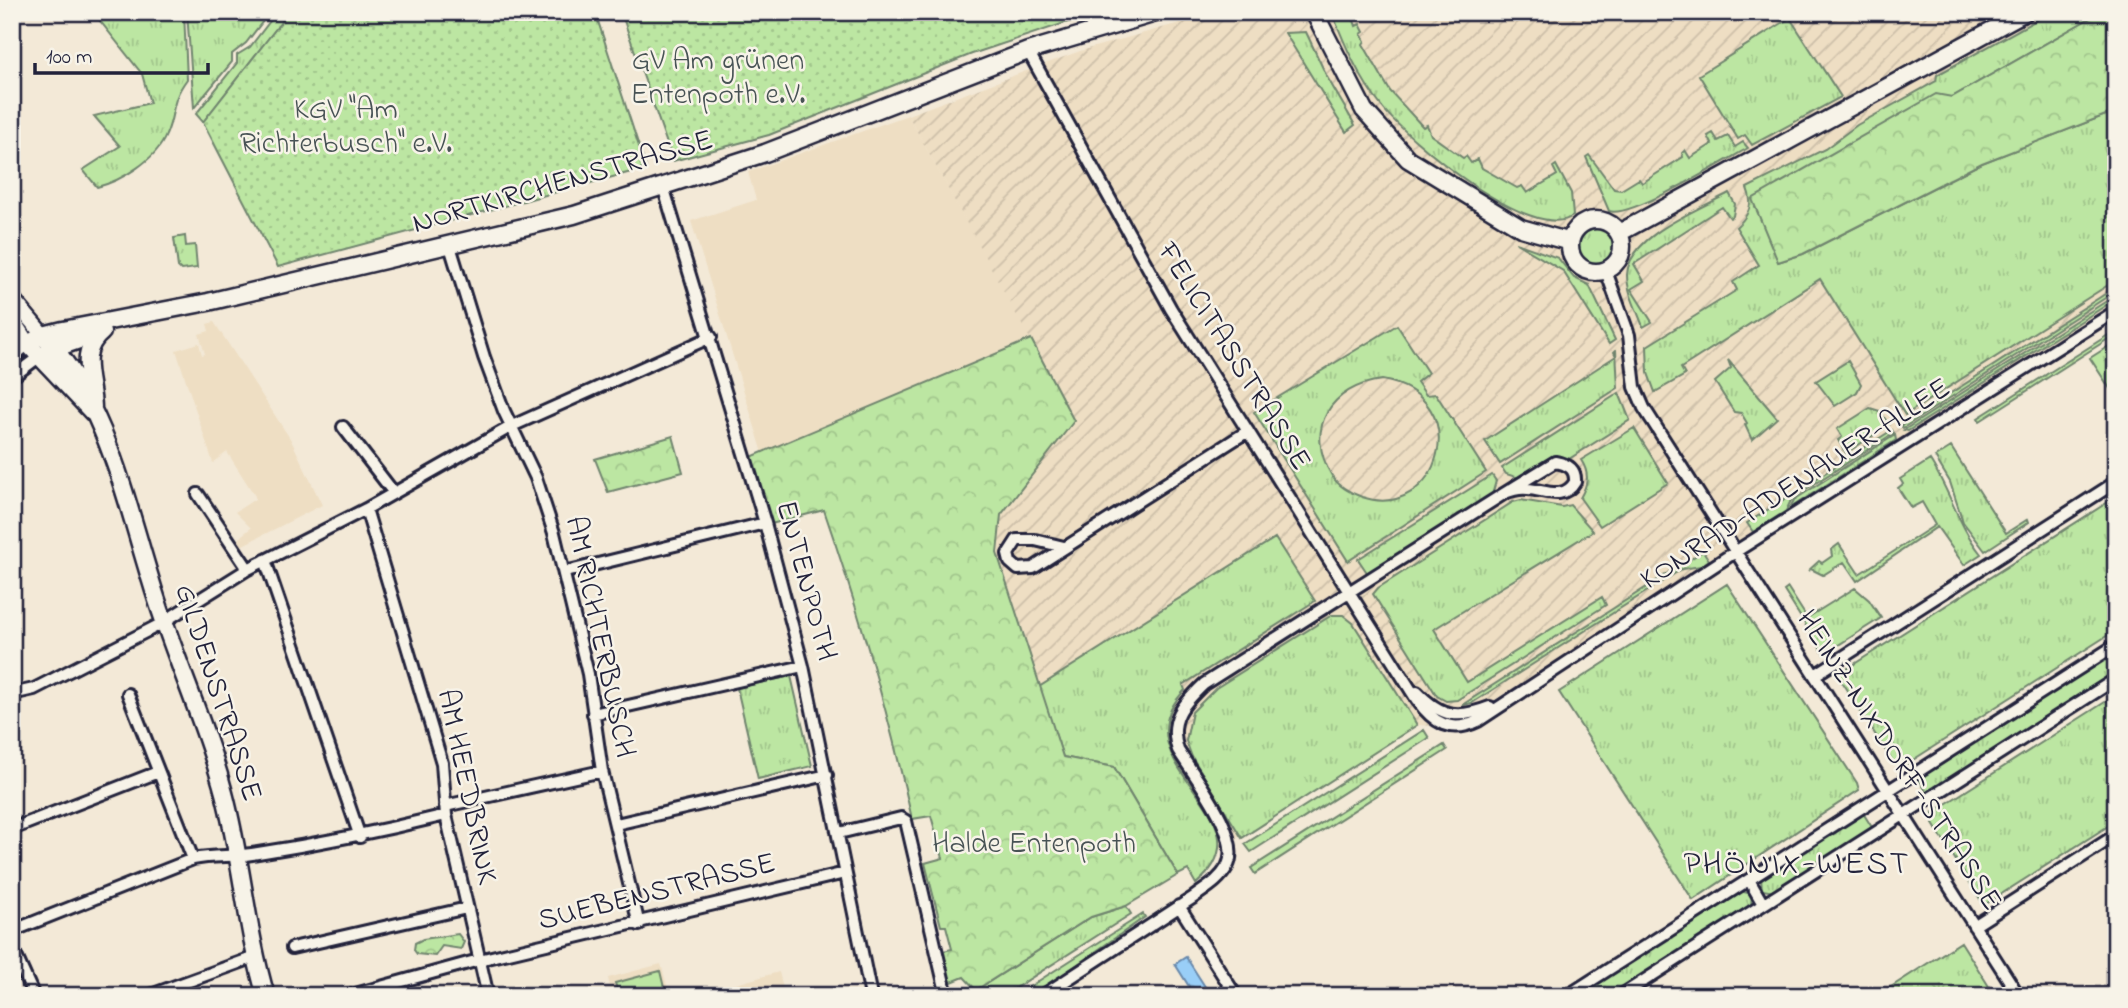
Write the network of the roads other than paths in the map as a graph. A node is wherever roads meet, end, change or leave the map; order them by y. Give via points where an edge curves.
1 (1159, 12) edge
2 (1314, 12) edge
3 (2025, 12) edge
4 (1028, 51) junction
5 (663, 186) junction
6 (1619, 233) junction
7 (1570, 243) junction
8 (450, 246) junction
9 (1605, 271) junction
10 (12, 298) edge
11 (2116, 310) edge
12 (12, 319) edge
13 (131, 319) junction
14 (102, 332) junction
15 (710, 337) junction
16 (49, 341) junction
17 (34, 350) junction
18 (12, 358) edge
19 (12, 377) edge
20 (93, 413) junction
21 (512, 426) junction
22 (343, 428) dead end
23 (1248, 430) junction
24 (2116, 482) edge
25 (1505, 492) junction
26 (394, 493) junction
27 (198, 494) dead end
28 (366, 509) junction
29 (765, 523) junction
30 (1063, 547) junction
31 (1735, 552) junction
32 (265, 560) junction
33 (248, 569) junction
34 (565, 572) junction
35 (1350, 591) junction
36 (163, 623) junction
37 (2116, 645) edge
38 (803, 666) junction
39 (1815, 675) junction
40 (2116, 679) edge
41 (1408, 682) junction
42 (12, 694) edge
43 (128, 694) dead end
44 (1503, 702) junction
45 (1441, 712) joint
46 (593, 714) junction
47 (1450, 727) joint
48 (602, 771) junction
49 (158, 772) junction
50 (827, 775) junction
51 (1888, 791) junction
52 (446, 810) junction
53 (1903, 814) junction
54 (617, 824) junction
55 (12, 829) edge
56 (839, 833) junction
57 (2116, 835) edge
58 (360, 837) junction
59 (237, 856) junction
60 (193, 859) junction
61 (845, 873) junction
62 (1749, 880) junction
63 (1762, 904) junction
64 (1179, 906) junction
65 (467, 908) junction
66 (639, 925) junction
67 (1974, 926) junction
68 (12, 931) edge
69 (12, 947) edge
70 (292, 948) dead end
71 (255, 957) junction
72 (480, 960) junction
73 (387, 991) edge
74 (34, 996) edge
75 (148, 996) edge
76 (267, 996) edge
77 (348, 996) edge
78 (488, 996) edge
79 (871, 996) edge
80 (947, 996) edge
81 (1042, 996) edge
82 (1236, 996) edge
83 (1567, 996) edge
84 (1620, 996) edge
85 (2019, 996) edge

1 - 4 main road, NORTKIRCHENSTRASSE
2 - 7 main road via 1364,110 1408,159 1521,228
3 - 6 main road
4 - 5 main road, NORTKIRCHENSTRASSE via 765,153
4 - 23 street, FELICITASSTRASSE via 1171,309
5 - 8 main road, NORTKIRCHENSTRASSE via 574,215
5 - 15 street, ENTENPOTH
6 - 7 main road via 1607,222 1591,220 1577,228
6 - 9 main road via 1621,255
7 - 9 main road via 1572,258 1583,269
8 - 13 main road, NORTKIRCHENSTRASSE
8 - 21 street, AM RICHTERBUSCH via 484,357
9 - 31 street, HEINZ-NIXDORF-STRASSE via 1629,335 1639,398
10 - 16 street
11 - 31 street, KONRAD-ADENAUER-ALLEE
12 - 17 street
13 - 14 main road, NORTKIRCHENSTRASSE
13 - 16 main road, NORTKIRCHENSTRASSE
14 - 16 main road, NORTKIRCHENSTRASSE
14 - 20 main road, GILDENSTRASSE via 86,352
15 - 21 street
15 - 29 street, ENTENPOTH
16 - 17 main road, NORTKIRCHENSTRASSE
16 - 20 main road, GILDENSTRASSE via 75,376
17 - 18 street
17 - 19 street
17 - 20 main road, GILDENSTRASSE
20 - 36 main road, GILDENSTRASSE via 126,498
21 - 26 street
21 - 34 street, AM RICHTERBUSCH via 536,478
22 - 26 street
23 - 30 street
23 - 35 street, FELICITASSTRASSE
24 - 39 street
25 - 25 street via 1523,488 1562,493 1572,488 1576,479 1568,465 1555,462
25 - 35 street
26 - 28 street
27 - 33 street
28 - 32 street
28 - 52 street, AM HEEDBRINK via 443,763
29 - 34 street
29 - 38 street, ENTENPOTH
30 - 30 street via 1017,540 1008,555 1012,565 1029,570
31 - 39 street, HEINZ-NIXDORF-STRASSE
31 - 44 street, KONRAD-ADENAUER-ALLEE
32 - 33 street
32 - 58 street
33 - 36 street
34 - 46 street, AM RICHTERBUSCH
35 - 41 street, FELICITASSTRASSE
35 - 64 street via 1205,684 1182,704 1174,726 1178,750 1225,827 1232,849 1216,882
36 - 42 street via 34,689
36 - 59 main road, GILDENSTRASSE via 224,792
37 - 51 street
38 - 46 street
38 - 50 street, ENTENPOTH
39 - 51 street, HEINZ-NIXDORF-STRASSE
40 - 53 street
41 - 45 street, FELICITASSTRASSE
41 - 47 street, FELICITASSTRASSE via 1425,712
43 - 49 street
44 - 45 street, KONRAD-ADENAUER-ALLEE via 1468,715
44 - 47 street, KONRAD-ADENAUER-ALLEE via 1466,727
46 - 48 street, AM RICHTERBUSCH
48 - 52 street
48 - 54 street, AM RICHTERBUSCH
49 - 55 street
49 - 60 street
50 - 54 street
50 - 56 street, ENTENPOTH
51 - 53 street, HEINZ-NIXDORF-STRASSE
51 - 62 street
52 - 58 street
52 - 65 street, AM HEEDBRINK
53 - 63 street
53 - 67 street, HEINZ-NIXDORF-STRASSE
54 - 66 street, AM RICHTERBUSCH
56 - 61 street, ENTENPOTH
56 - 80 street via 901,818 906,821
57 - 67 street
58 - 59 street
59 - 60 street
59 - 71 main road, GILDENSTRASSE
60 - 68 street
61 - 66 street, SUEBENSTRASSE
61 - 79 street, ENTENPOTH
62 - 63 street
62 - 83 street
63 - 84 street
64 - 81 street
64 - 82 street
65 - 70 street
65 - 72 street, AM HEEDBRINK
66 - 72 street, SUEBENSTRASSE
67 - 85 street, HEINZ-NIXDORF-STRASSE
69 - 74 street
71 - 75 street
71 - 76 main road, GILDENSTRASSE
72 - 73 street, SUEBENSTRASSE
72 - 78 street, AM HEEDBRINK
73 - 77 street, SUEBENSTRASSE

